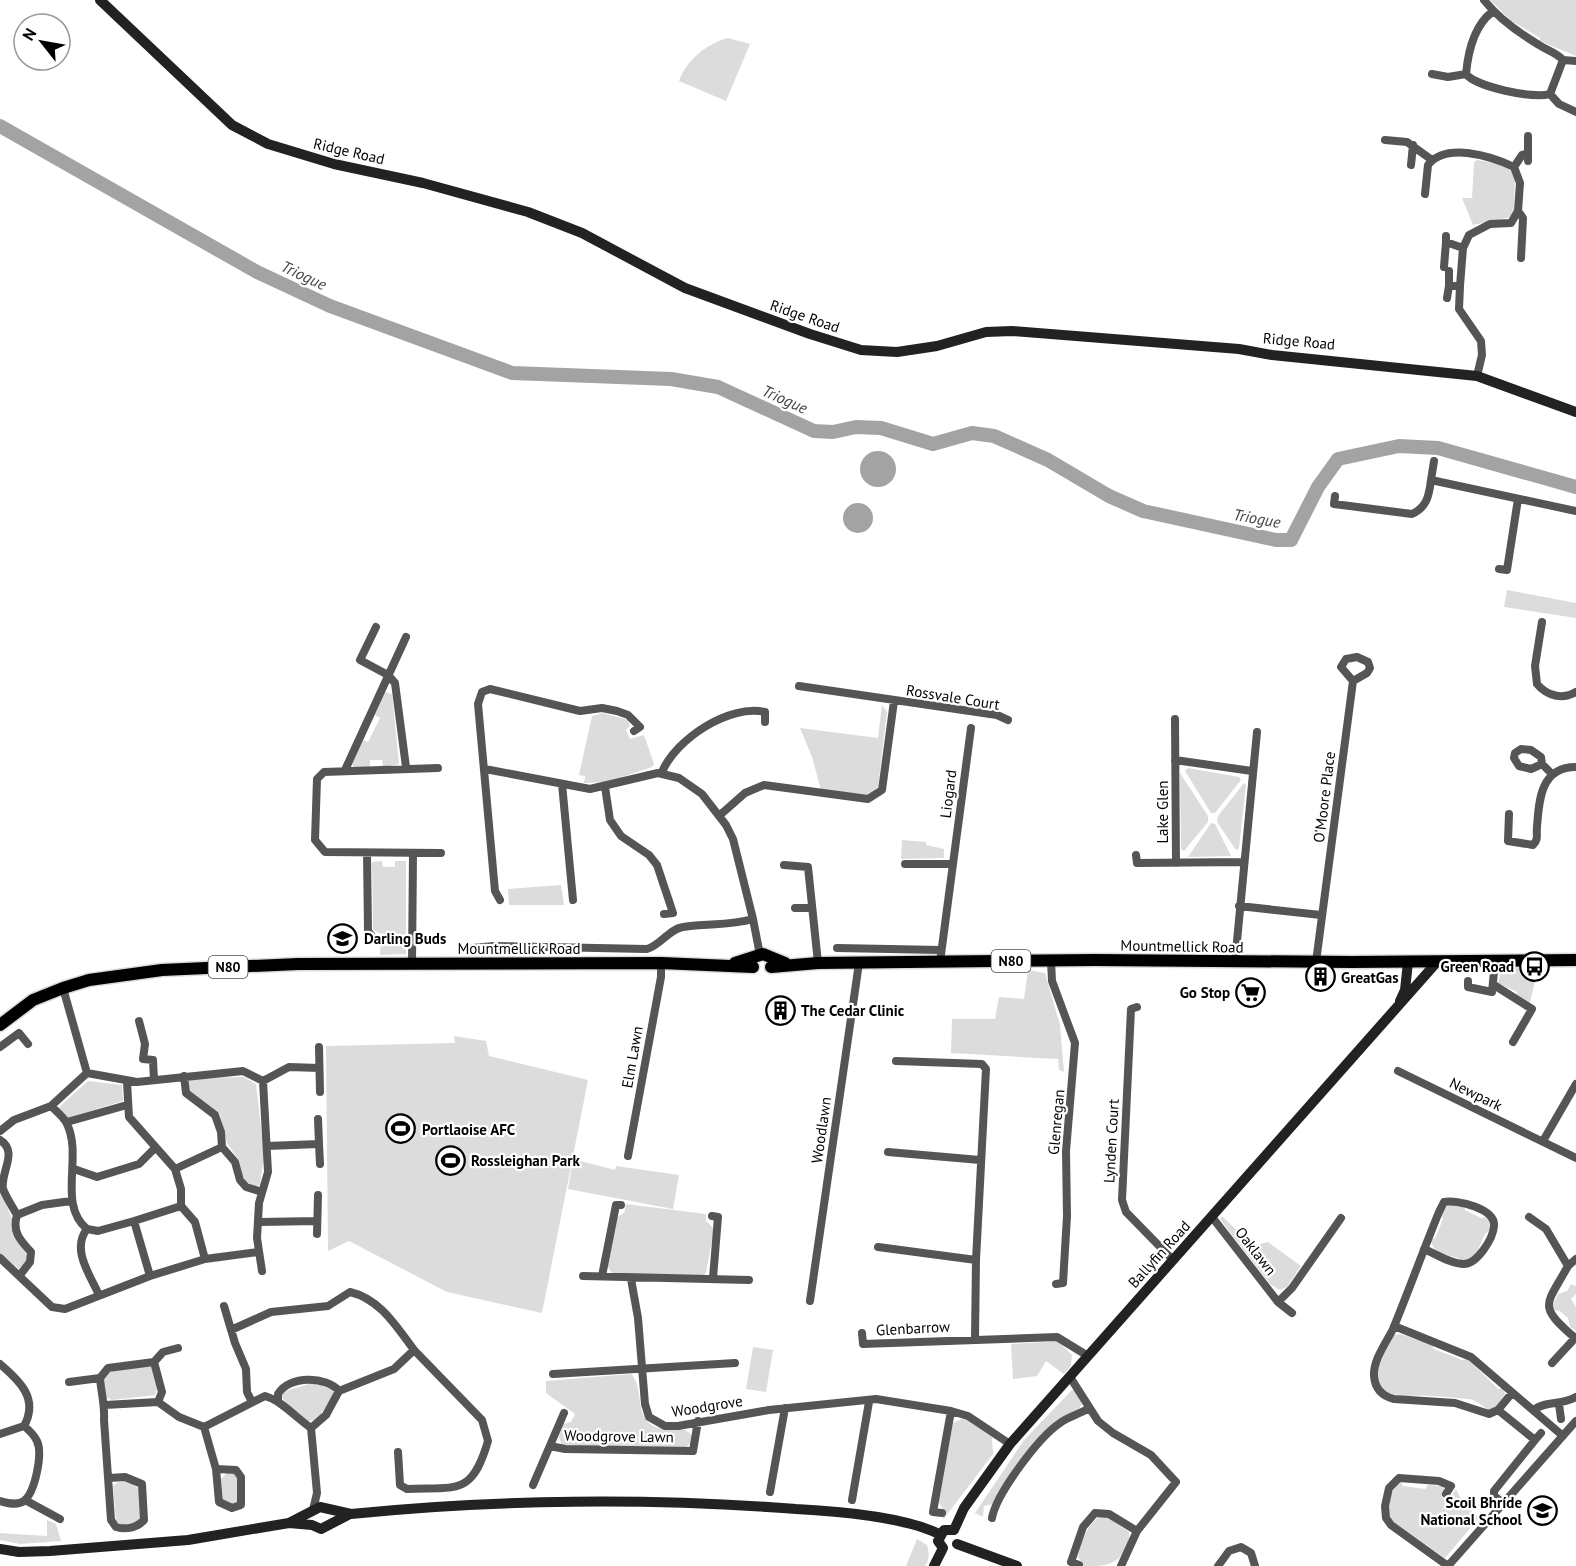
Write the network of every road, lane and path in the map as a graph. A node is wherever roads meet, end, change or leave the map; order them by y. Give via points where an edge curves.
1 (100, 0) edge
2 (1484, 0) edge
3 (1492, 12) junction
4 (1563, 60) junction
5 (1576, 61) edge
6 (1432, 74) dead end
7 (1466, 74) junction
8 (1550, 94) junction
9 (1576, 112) edge
10 (1527, 136) dead end
11 (1385, 140) dead end
12 (1413, 145) junction
13 (1432, 159) junction
14 (1411, 165) dead end
15 (1514, 167) junction
16 (1424, 194) dead end
17 (1518, 211) junction
18 (1463, 248) junction
19 (1521, 258) dead end
20 (1449, 286) junction
21 (1460, 286) junction
22 (1447, 298) dead end
23 (1478, 376) junction
24 (1576, 412) edge
25 (1434, 461) dead end
26 (1431, 480) junction
27 (1335, 496) dead end
28 (1518, 498) junction
29 (1576, 511) edge
30 (1498, 569) dead end
31 (1542, 622) dead end
32 (376, 627) dead end
33 (406, 637) dead end
34 (388, 675) junction
35 (1353, 681) dead end
36 (799, 686) dead end
37 (1576, 693) edge
38 (894, 701) junction
39 (1175, 719) dead end
40 (1008, 720) dead end
41 (765, 722) dead end
42 (970, 728) dead end
43 (634, 731) dead end
44 (1257, 732) dead end
45 (1175, 760) junction
46 (1542, 764) dead end
47 (406, 767) junction
48 (1576, 767) edge
49 (438, 768) dead end
50 (485, 769) junction
51 (345, 770) junction
52 (1252, 771) junction
53 (662, 772) junction
54 (1551, 773) junction
55 (562, 784) junction
56 (604, 787) junction
57 (1509, 814) dead end
58 (720, 815) junction
59 (367, 853) junction
60 (413, 853) junction
61 (441, 853) dead end
62 (1136, 855) dead end
63 (1243, 862) junction
64 (1176, 863) junction
65 (905, 864) dead end
66 (953, 864) junction
67 (784, 865) dead end
68 (500, 900) dead end
69 (573, 900) dead end
70 (1239, 906) junction
71 (795, 908) dead end
72 (812, 908) junction
73 (664, 914) dead end
74 (1321, 915) junction
75 (753, 919) junction
76 (385, 939) dead end
77 (473, 948) dead end
78 (837, 948) dead end
79 (941, 956) junction
80 (1576, 960) edge
81 (761, 961) junction
82 (1051, 961) junction
83 (1495, 961) junction
84 (1235, 962) junction
85 (1316, 962) junction
86 (1408, 962) junction
87 (1437, 962) junction
88 (412, 963) junction
89 (661, 963) junction
90 (818, 963) junction
91 (859, 963) junction
92 (1468, 981) dead end
93 (1494, 986) junction
94 (63, 987) junction
95 (1398, 1006) junction
96 (1137, 1007) dead end
97 (139, 1021) dead end
98 (0, 1025) edge
99 (1513, 1042) dead end
100 (28, 1044) dead end
101 (0, 1047) edge
102 (319, 1047) dead end
103 (895, 1062) dead end
104 (319, 1068) junction
105 (1398, 1071) dead end
106 (87, 1073) junction
107 (184, 1076) junction
108 (154, 1080) junction
109 (263, 1081) junction
110 (128, 1082) junction
111 (1576, 1084) edge
112 (320, 1092) dead end
113 (127, 1105) junction
114 (51, 1106) junction
115 (318, 1119) dead end
116 (67, 1122) junction
117 (0, 1131) edge
118 (0, 1140) edge
119 (1543, 1141) junction
120 (319, 1144) junction
121 (267, 1146) junction
122 (222, 1147) junction
123 (155, 1148) junction
124 (888, 1151) dead end
125 (628, 1156) dead end
126 (1576, 1158) edge
127 (980, 1160) junction
128 (320, 1164) dead end
129 (74, 1169) junction
130 (175, 1169) junction
131 (262, 1192) junction
132 (318, 1195) dead end
133 (71, 1201) junction
134 (621, 1205) dead end
135 (181, 1206) junction
136 (16, 1215) junction
137 (712, 1216) dead end
138 (1212, 1217) junction
139 (1529, 1217) dead end
140 (1340, 1218) dead end
141 (134, 1221) junction
142 (317, 1221) junction
143 (260, 1222) junction
144 (87, 1229) junction
145 (317, 1234) dead end
146 (878, 1246) dead end
147 (1424, 1249) junction
148 (258, 1252) junction
149 (0, 1258) edge
150 (205, 1259) junction
151 (1576, 1259) edge
152 (976, 1260) junction
153 (1173, 1260) junction
154 (1568, 1266) junction
155 (262, 1271) dead end
156 (20, 1275) junction
157 (150, 1276) junction
158 (583, 1276) dead end
159 (603, 1276) junction
160 (713, 1278) junction
161 (631, 1279) junction
162 (749, 1280) dead end
163 (1056, 1284) dead end
164 (99, 1295) junction
165 (810, 1301) dead end
166 (1278, 1302) junction
167 (224, 1306) dead end
168 (1292, 1313) dead end
169 (1394, 1326) junction
170 (231, 1330) junction
171 (862, 1333) dead end
172 (1576, 1337) edge
173 (975, 1338) junction
174 (178, 1348) dead end
175 (414, 1350) junction
176 (1088, 1356) junction
177 (154, 1362) junction
178 (735, 1363) dead end
179 (1552, 1363) dead end
180 (0, 1364) edge
181 (641, 1368) junction
182 (553, 1374) dead end
183 (1070, 1377) junction
184 (100, 1378) junction
185 (69, 1382) dead end
186 (339, 1391) junction
187 (1512, 1393) junction
188 (1576, 1397) edge
189 (278, 1400) junction
190 (159, 1402) junction
191 (252, 1402) junction
192 (869, 1402) junction
193 (1559, 1404) junction
194 (105, 1405) junction
195 (785, 1408) junction
196 (1089, 1408) junction
197 (1498, 1410) junction
198 (1533, 1410) junction
199 (951, 1411) junction
200 (564, 1413) dead end
201 (1561, 1419) dead end
202 (698, 1421) junction
203 (1576, 1421) edge
204 (24, 1426) junction
205 (204, 1427) junction
206 (311, 1428) junction
207 (1541, 1433) dead end
208 (0, 1434) edge
209 (1563, 1436) junction
210 (1534, 1440) junction
211 (1010, 1444) junction
212 (550, 1446) junction
213 (398, 1452) dead end
214 (216, 1469) junction
215 (109, 1478) junction
216 (533, 1485) dead end
217 (770, 1492) dead end
218 (1446, 1494) dead end
219 (25, 1500) junction
220 (852, 1500) dead end
221 (0, 1501) edge
222 (1502, 1503) junction
223 (322, 1513) junction
224 (942, 1513) dead end
225 (991, 1513) dead end
226 (60, 1519) dead end
227 (289, 1523) junction
228 (312, 1525) junction
229 (954, 1530) junction
230 (1137, 1532) junction
231 (939, 1534) junction
232 (957, 1544) junction
233 (943, 1548) junction
234 (0, 1549) edge
235 (1079, 1565) edge
236 (934, 1566) edge
237 (1017, 1566) edge
238 (1121, 1566) edge
239 (1218, 1566) edge
240 (1255, 1566) edge
241 (1448, 1566) edge

1 - 23 street, Ridge Road via 246,135 302,156 528,212 582,233 685,288 861,350 897,352 986,332 1012,331 1239,349
2 - 3 street
3 - 4 street
3 - 7 street via 1474,36
4 - 5 street
4 - 8 street
6 - 7 street
7 - 8 street via 1476,82 1528,96
8 - 9 street via 1559,104
10 - 15 street via 1528,157 1522,155
11 - 12 street
12 - 13 street
12 - 14 street
13 - 15 street via 1447,152
13 - 16 street
15 - 17 street via 1520,183
17 - 18 street via 1511,223 1478,228
17 - 19 street via 1522,218
18 - 20 street via 1446,239
18 - 21 street
20 - 21 street
20 - 22 street
21 - 23 street via 1459,309 1481,341
23 - 24 street, Ridge Road
25 - 26 street
26 - 27 street via 1423,509 1412,514 1334,504
26 - 28 street
28 - 29 street
28 - 30 street via 1506,570
31 - 37 street via 1535,666 1537,684 1551,694
32 - 34 street via 360,660
33 - 34 street
34 - 47 street via 398,693
34 - 51 street
35 - 74 street, O'Moore Place
36 - 38 street, Rossvale Court
38 - 40 street, Rossvale Court via 997,715
38 - 58 street, Rossvale Court via 882,790 877,796 868,799 764,785 745,793
39 - 45 street, Lake Glen
41 - 53 street via 765,712 736,712 688,740
42 - 66 street, Liogard
43 - 50 street via 640,728 638,722 618,711 580,711 486,690 478,704
44 - 52 street
45 - 52 street, Lake Glen
45 - 64 street, Lake Glen
46 - 54 street
47 - 49 street
47 - 51 street
48 - 54 street
50 - 55 street
50 - 68 street via 495,891
51 - 59 street via 319,775 315,840 325,852
52 - 63 street
53 - 56 street
53 - 58 street via 702,794
54 - 57 street via 1544,786 1535,844 1508,841
55 - 56 street
55 - 69 street
56 - 73 street via 610,820 621,836 649,855 660,872 674,912
58 - 75 street via 733,839
59 - 60 street
59 - 76 street via 368,931 374,939
60 - 61 street
60 - 88 street
62 - 64 street, Lake Glen via 1137,863
63 - 64 street, Lake Glen
63 - 70 street
65 - 66 street
66 - 79 street, Liogard
67 - 72 street via 808,867
70 - 74 street
70 - 84 street
71 - 72 street
72 - 90 street
74 - 85 street, O'Moore Place
75 - 77 street via 719,926 681,927 647,949
75 - 81 street
78 - 79 street
79 - 82 main road, Mountmellick Road / N80
79 - 91 main road, Mountmellick Road / N80
80 - 83 main road, Mountmellick Road / N80
81 - 89 main road, Mountmellick Road / N80
81 - 90 main road, Mountmellick Road / N80
82 - 84 main road, Mountmellick Road / N80
82 - 163 street, Glenregan via 1052,981 1075,1043 1065,1172 1068,1216 1063,1283
83 - 87 main road, Mountmellick Road / N80
83 - 93 street
84 - 85 main road, Mountmellick Road / N80
85 - 86 main road, Mountmellick Road / N80
86 - 87 main road, Mountmellick Road / N80
86 - 95 street, Ballyfin Road via 1405,990
87 - 95 street, Ballyfin Road
88 - 89 main road, Mountmellick Road / N80
88 - 94 main road, Mountmellick Road / N80 via 162,970
89 - 125 street, Elm Lawn
90 - 91 main road, Mountmellick Road / N80
91 - 165 street, Woodlawn
92 - 93 street via 1468,987 1492,992
93 - 99 street via 1532,1009
94 - 98 main road, Mountmellick Road / N80 via 33,1000
94 - 106 street
95 - 138 street, Ballyfin Road
96 - 153 street, Lynden Court via 1131,1009 1122,1200 1126,1212
97 - 108 street via 145,1044 143,1059 153,1060
100 - 101 street via 19,1033
102 - 104 street
103 - 127 street via 982,1064 986,1070
104 - 109 street via 289,1067
104 - 112 street
105 - 119 street, Newpark
106 - 110 street
106 - 114 street
107 - 108 street
107 - 109 street via 243,1071
107 - 122 street via 186,1093 215,1115
108 - 110 street
109 - 121 street
110 - 113 street
111 - 119 street
113 - 116 street
113 - 123 street via 129,1117
114 - 116 street
114 - 117 street via 14,1120
115 - 120 street
116 - 129 street
118 - 136 street via 8,1147 9,1156 2,1187
119 - 126 street, Newpark
120 - 121 street
120 - 128 street
121 - 131 street via 268,1172
122 - 130 street
122 - 131 street via 235,1162 246,1187
123 - 129 street via 139,1164 97,1177
123 - 130 street
124 - 127 street
127 - 152 street
129 - 133 street
130 - 135 street
131 - 143 street
132 - 142 street
133 - 136 street via 42,1205
133 - 144 street
134 - 159 street via 616,1205
135 - 141 street
135 - 150 street via 195,1222
136 - 156 street via 17,1236 31,1252 30,1263
137 - 160 street via 718,1217
138 - 153 street, Ballyfin Road
138 - 166 street, Oaklawn
139 - 154 street via 1546,1228
140 - 166 street, Oaklawn
141 - 144 street via 98,1231
141 - 157 street
142 - 143 street
142 - 145 street
143 - 148 street
144 - 164 street via 80,1244 81,1253
146 - 152 street
147 - 147 street via 1444,1202 1463,1201 1488,1214 1494,1222 1479,1258 1473,1262 1461,1264
147 - 169 street
148 - 150 street
148 - 155 street
149 - 156 street
150 - 157 street
151 - 154 street
152 - 173 street
153 - 176 street, Ballyfin Road
154 - 172 street via 1550,1298 1548,1310
156 - 164 street via 58,1309 74,1307
157 - 164 street
158 - 159 street
159 - 161 street
160 - 161 street
160 - 162 street
161 - 181 street, Woodgrove
166 - 168 street, Oaklawn
167 - 170 street
169 - 187 street via 1471,1357
169 - 197 street via 1375,1369 1375,1382 1381,1393 1394,1399 1460,1404 1486,1414
170 - 175 street via 271,1312 328,1306 350,1292 385,1312
170 - 191 street via 246,1369 247,1392
171 - 173 street, Glenbarrow via 862,1344
172 - 179 street
173 - 176 street, Glenbarrow via 1057,1337
174 - 177 street via 163,1352
175 - 186 street via 394,1369
175 - 213 street via 482,1420 488,1440 470,1479 459,1487 400,1485
176 - 183 street, Ballyfin Road
177 - 184 street via 108,1368
177 - 190 street via 162,1392
178 - 181 street
180 - 204 street via 16,1378 28,1397 31,1406
181 - 182 street
181 - 202 street, Woodgrove via 649,1417 665,1426
183 - 196 street
183 - 211 street, Ballyfin Road
184 - 185 street
184 - 194 street
186 - 189 street via 328,1382 310,1380 286,1386
186 - 206 street via 326,1414
187 - 197 street
187 - 198 street
188 - 193 street
189 - 191 street via 265,1396
189 - 206 street
190 - 194 street
190 - 205 street via 189,1423
191 - 205 street
192 - 195 street, Woodgrove
192 - 199 street, Woodgrove
192 - 220 street
193 - 198 street via 1548,1402
193 - 201 street
194 - 215 street
195 - 202 street, Woodgrove
195 - 217 street
196 - 225 street via 1060,1423 1046,1436
196 - 230 street via 1105,1428 1151,1455 1176,1482
197 - 210 street
198 - 209 street
199 - 211 street, Woodgrove via 968,1416
199 - 224 street via 933,1512
200 - 212 street, Woodgrove Lawn
202 - 212 street, Woodgrove Lawn via 693,1451
203 - 209 street
204 - 208 street
204 - 219 street via 37,1441 40,1453
205 - 214 street
206 - 223 street via 316,1493
207 - 210 street
209 - 222 street
210 - 222 street via 1494,1491
211 - 229 street, Ballyfin Road via 964,1508
212 - 216 street, Woodgrove Lawn
214 - 214 street via 236,1470 241,1477 241,1505 232,1508 219,1502
215 - 215 street via 126,1477 141,1484 141,1524 133,1528 116,1527 111,1520
218 - 241 street via 1451,1486 1439,1481 1399,1478 1389,1488 1384,1513 1391,1525
219 - 221 street via 11,1504
219 - 226 street
222 - 241 street
223 - 227 street
223 - 228 street
223 - 228 street via 321,1529
223 - 231 street via 556,1502 762,1506 843,1512
227 - 228 street
227 - 234 street via 176,1541 50,1551
229 - 231 street
229 - 232 street
230 - 235 street via 1109,1514 1095,1513 1083,1527 1071,1562
230 - 238 street
231 - 233 street
232 - 233 street via 951,1549
232 - 237 street
233 - 236 street
239 - 240 street via 1229,1551 1241,1547 1251,1553

